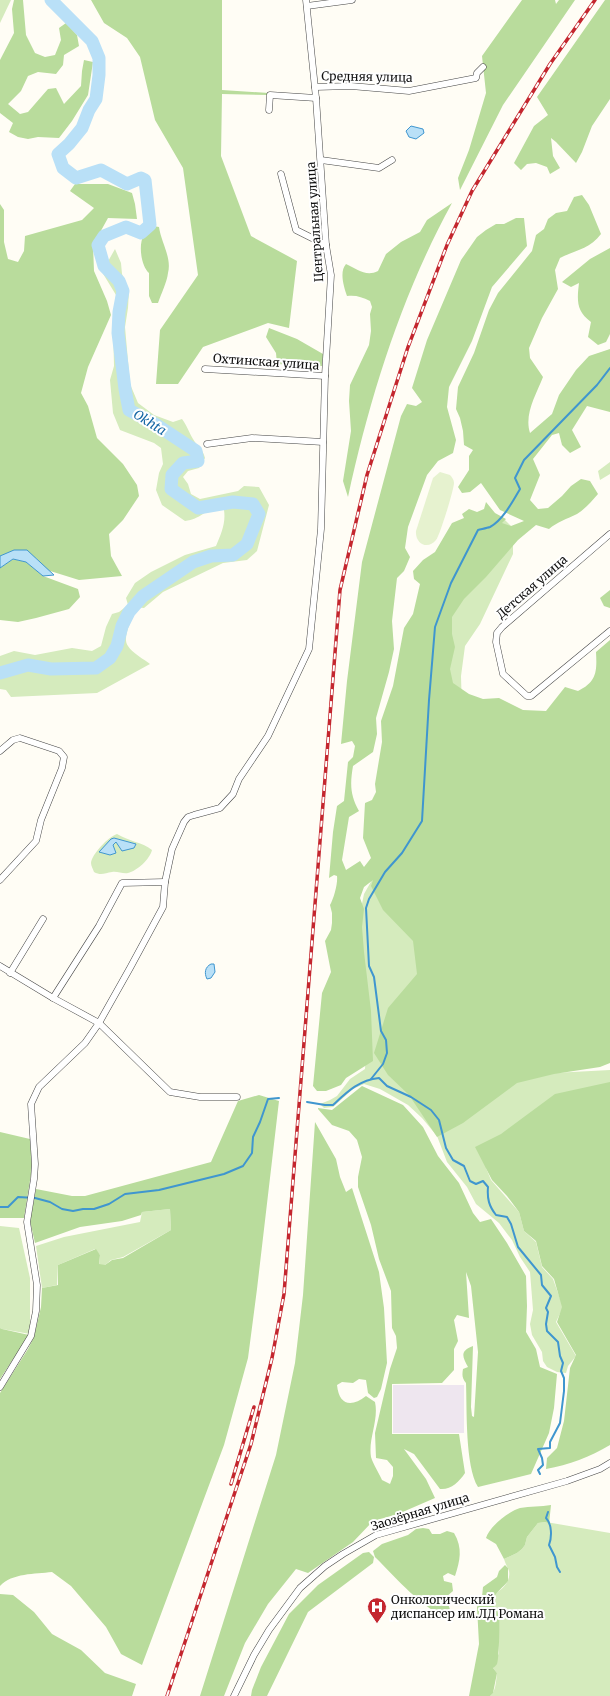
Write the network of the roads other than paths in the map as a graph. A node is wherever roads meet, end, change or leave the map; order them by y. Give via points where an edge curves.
1 (352, 0) edge
2 (306, 3) edge
3 (483, 68) dead end
4 (315, 87) junction
5 (316, 98) junction
6 (269, 110) dead end
7 (321, 160) junction
8 (392, 160) dead end
9 (281, 174) dead end
10 (326, 244) junction
11 (205, 369) dead end
12 (325, 376) junction
13 (323, 442) junction
14 (208, 444) dead end
15 (610, 534) edge
16 (610, 630) edge
17 (0, 750) edge
18 (0, 880) edge
19 (165, 882) junction
20 (43, 919) dead end
21 (0, 966) edge
22 (10, 972) junction
23 (53, 998) junction
24 (100, 1023) junction
25 (238, 1097) dead end
26 (0, 1387) edge
27 (610, 1463) edge
28 (234, 1696) edge

1 - 2 street
2 - 4 street, Центральная улица
3 - 4 street, Средняя улица via 477,73 476,78 409,91 351,86
4 - 5 street, Центральная улица
5 - 6 street via 270,95
5 - 7 street, Центральная улица
7 - 8 street via 379,168
7 - 10 street, Центральная улица
9 - 10 street via 296,230
10 - 12 street, Центральная улица via 331,275
11 - 12 street, Охтинская улица
12 - 13 street, Центральная улица
13 - 14 street via 252,438
13 - 19 street, Центральная улица via 321,529 309,649 268,736 238,779 233,794 220,808 194,814 184,822 172,849
15 - 16 street, Детская улица via 497,633 496,642 503,674 527,696 531,696
17 - 18 street via 20,738 59,751 64,757 36,841
19 - 23 street via 122,883 99,926
19 - 24 street, Центральная улица via 162,907
20 - 22 street
21 - 22 street
22 - 23 street
23 - 24 street
24 - 25 street via 170,1092 200,1097
24 - 26 street, Центральная улица via 85,1043 39,1087 31,1104 35,1164 27,1222 37,1285 35,1321 32,1336
27 - 28 street, Заозёрная улица via 567,1481 376,1535 343,1554 300,1588 286,1605 254,1655

